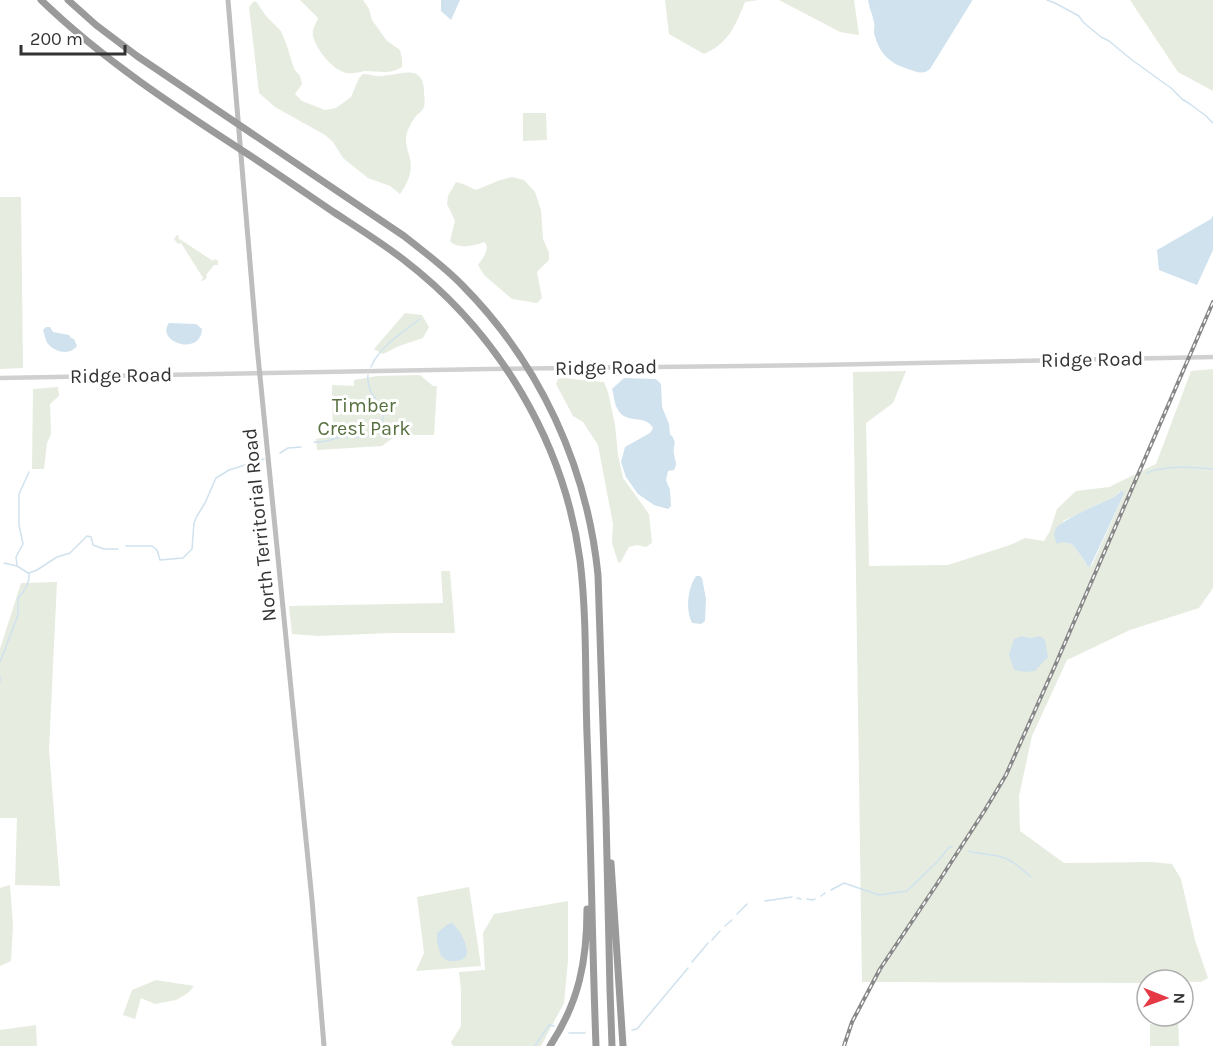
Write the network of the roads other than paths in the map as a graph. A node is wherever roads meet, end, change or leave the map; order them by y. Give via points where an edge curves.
1 (41, 0) edge
2 (68, 0) edge
3 (228, 0) edge
4 (1213, 357) edge
5 (260, 374) junction
6 (0, 378) edge
7 (606, 816) junction
8 (590, 835) junction
9 (324, 1046) edge
10 (550, 1046) edge
11 (596, 1046) edge
12 (612, 1046) edge
13 (623, 1046) edge

1 - 8 highway via 133,77 417,270 465,317 508,372 555,461 577,543 583,608
2 - 7 highway via 136,56 427,253 486,310 524,361 564,438 594,538
3 - 5 main road, North Territorial Road
4 - 5 street, Ridge Road
5 - 6 street, Ridge Road
5 - 9 main road, North Territorial Road
7 - 12 highway
7 - 13 highway
8 - 10 highway via 582,972 573,1005
8 - 11 highway

